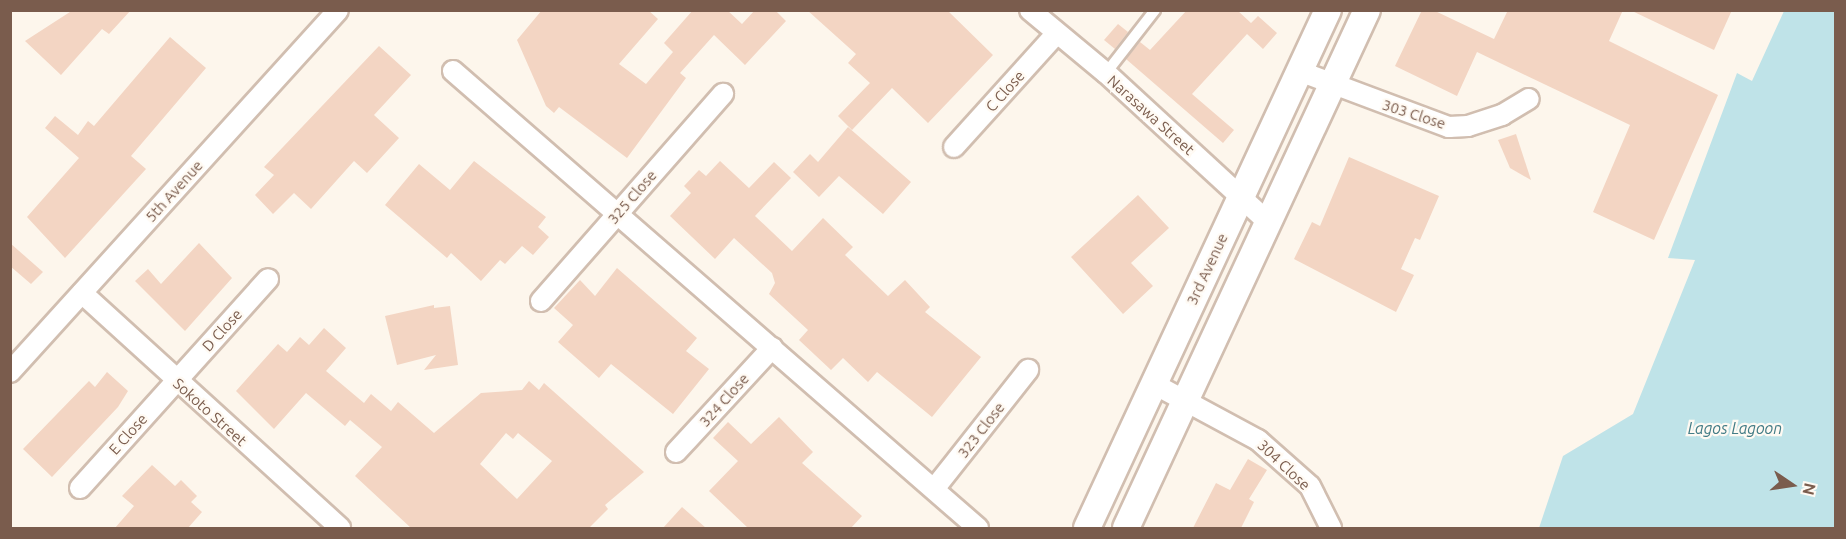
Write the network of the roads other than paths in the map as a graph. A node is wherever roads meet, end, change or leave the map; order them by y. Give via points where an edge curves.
1 (338, 10) edge
2 (1030, 10) edge
3 (1155, 10) edge
4 (1328, 10) edge
5 (1367, 10) edge
6 (1056, 34) junction
7 (453, 71) dead end
8 (1299, 71) junction
9 (1106, 73) junction
10 (1332, 86) junction
11 (723, 94) dead end
12 (1529, 99) dead end
13 (954, 147) dead end
14 (1240, 196) junction
15 (617, 214) junction
16 (1269, 223) junction
17 (268, 279) dead end
18 (82, 293) junction
19 (541, 301) dead end
20 (772, 348) junction
21 (1028, 370) dead end
22 (10, 372) edge
23 (176, 381) junction
24 (1154, 384) junction
25 (1188, 400) junction
26 (676, 452) dead end
27 (80, 488) dead end
28 (934, 489) junction
29 (340, 528) edge
30 (978, 528) edge
31 (1087, 528) edge
32 (1126, 528) edge
33 (1331, 528) edge

1 - 18 street, 5th Avenue
2 - 6 street, Narasawa Street
3 - 9 lane
4 - 8 street, 3rd Avenue
5 - 10 street
6 - 9 street, Narasawa Street
6 - 13 street, C Close
7 - 15 street
8 - 10 street, 303 Close
8 - 14 street, 3rd Avenue
9 - 14 street, Narasawa Street
10 - 12 street, 303 Close via 1449,127 1468,126 1502,115
10 - 16 street
11 - 15 street, 325 Close
14 - 16 street, Narasawa Street
14 - 24 street, 3rd Avenue
15 - 19 street, 325 Close
15 - 20 street
16 - 25 street
17 - 23 street, D Close
18 - 22 street, 5th Avenue
18 - 23 street, Sokoto Street
20 - 26 street, 324 Close
20 - 28 street
21 - 28 street, 323 Close
23 - 27 street, E Close
23 - 29 street, Sokoto Street
24 - 25 street, 304 Close
24 - 31 street, 3rd Avenue
25 - 32 street
25 - 33 street, 304 Close via 1258,440 1310,486
28 - 30 street

